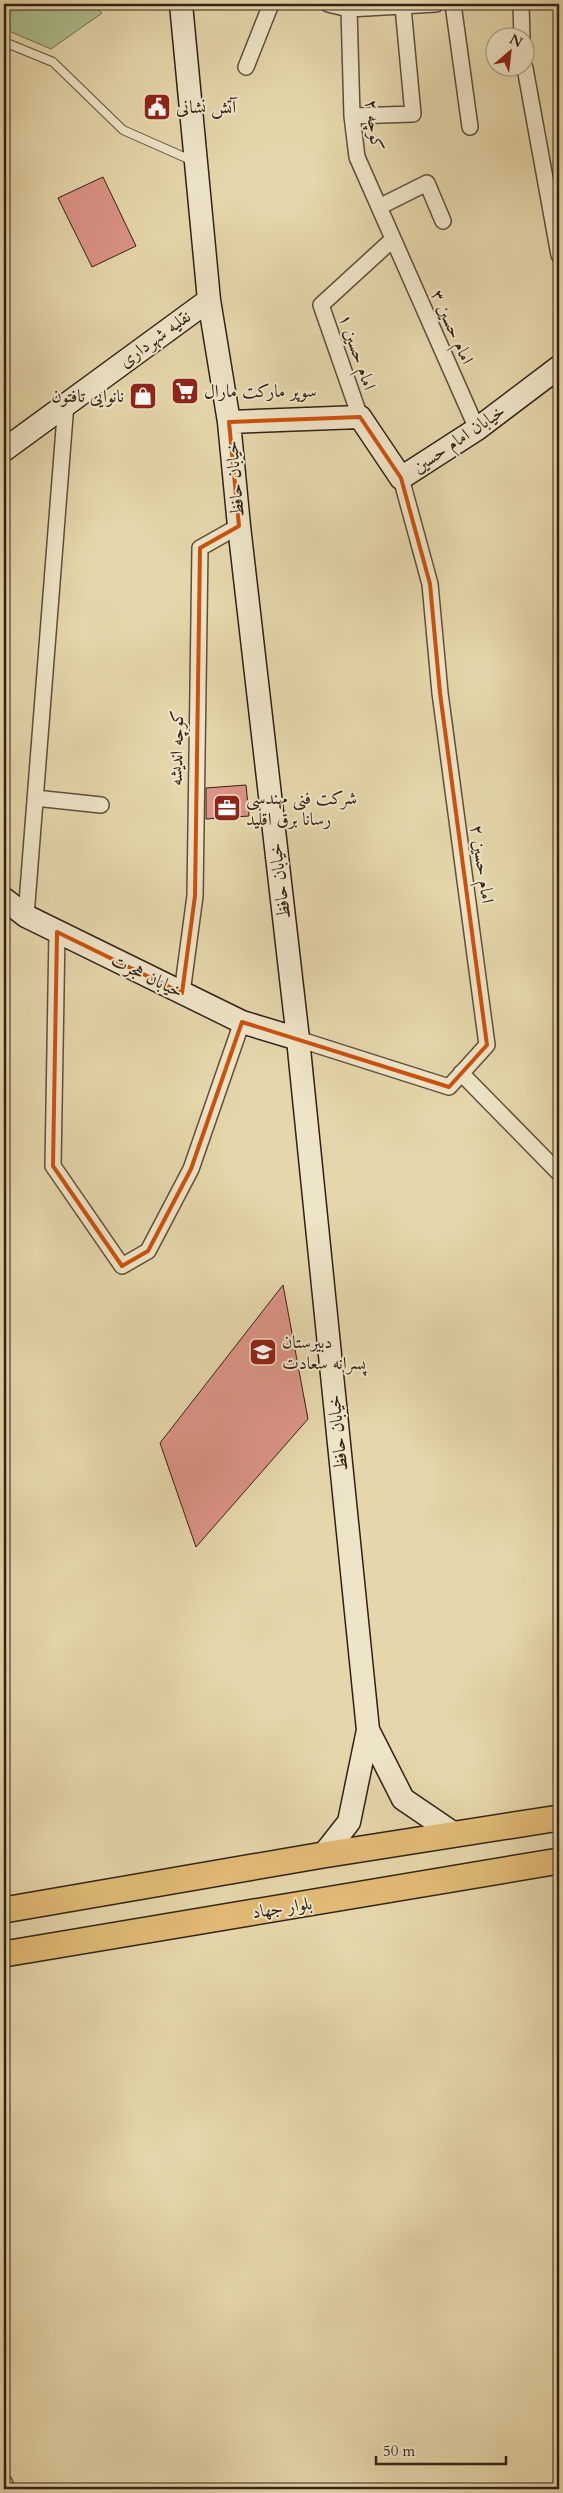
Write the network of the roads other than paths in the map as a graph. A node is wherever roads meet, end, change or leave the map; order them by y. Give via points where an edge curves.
1 (181, 4) edge
2 (270, 4) edge
3 (328, 4) edge
4 (436, 4) edge
5 (453, 4) edge
6 (521, 4) edge
7 (403, 7) junction
8 (348, 9) junction
9 (522, 28) edge
10 (4, 42) edge
11 (246, 67) dead end
12 (527, 78) edge
13 (352, 116) junction
14 (470, 126) dead end
15 (197, 163) junction
16 (379, 207) junction
17 (443, 221) dead end
18 (392, 240) junction
19 (559, 255) edge
20 (209, 300) junction
21 (559, 367) edge
22 (66, 403) junction
23 (360, 417) junction
24 (229, 422) junction
25 (477, 429) junction
26 (4, 450) edge
27 (401, 478) junction
28 (239, 526) junction
29 (35, 798) junction
30 (101, 806) dead end
31 (4, 899) edge
32 (26, 916) junction
33 (58, 932) junction
34 (182, 993) junction
35 (242, 1022) junction
36 (298, 1039) junction
37 (461, 1073) junction
38 (559, 1173) edge
39 (368, 1730) junction
40 (559, 1818) edge
41 (456, 1835) junction
42 (323, 1855) junction
43 (559, 1862) edge
44 (4, 1910) edge
45 (4, 1954) edge
46 (4, 2482) edge
47 (7, 2489) edge

1 - 15 main road, خیابان حافظ
2 - 11 street
3 - 8 street
4 - 7 street
5 - 14 street
6 - 9 street
7 - 8 street
7 - 13 street via 413,114
8 - 13 street, کوچه ۲
10 - 15 lane via 54,62 123,130
12 - 19 street
13 - 16 street, کوچه ۲ via 358,157
15 - 20 main road, خیابان حافظ
16 - 17 street via 427,183
16 - 18 street, کوچه ۲
18 - 23 street, امام حسین ۱ via 321,306
18 - 25 street, امام حسین ۳
20 - 22 main road, نقلیه شهرداری
20 - 24 main road, خیابان حافظ
21 - 25 main road, خیابان امام حسین
22 - 26 main road, نقلیه شهرداری
22 - 29 street
23 - 24 main road
23 - 27 main road, خیابان امام حسین
24 - 28 main road, خیابان حافظ
25 - 27 main road, خیابان امام حسین
27 - 37 street, امام حسین ۲ via 430,584 440,693 487,1045
28 - 34 street, کوچه اندیشه via 200,548 195,896
28 - 36 main road, خیابان حافظ
29 - 30 street
29 - 32 street
31 - 32 main road, خیابان هجرت
32 - 33 main road, خیابان هجرت
33 - 34 main road, خیابان هجرت
33 - 35 street via 53,1166 122,1266 148,1251 191,1169
34 - 35 main road, خیابان هجرت
35 - 36 main road, خیابان هجرت
36 - 37 street, امام حسین ۲ via 449,1087
36 - 39 main road, خیابان حافظ
37 - 38 street
39 - 41 main road via 403,1799
39 - 42 main road via 349,1822
40 - 41 main road
41 - 42 main road
42 - 44 main road
43 - 45 main road, بلوار جهاد
46 - 47 street

